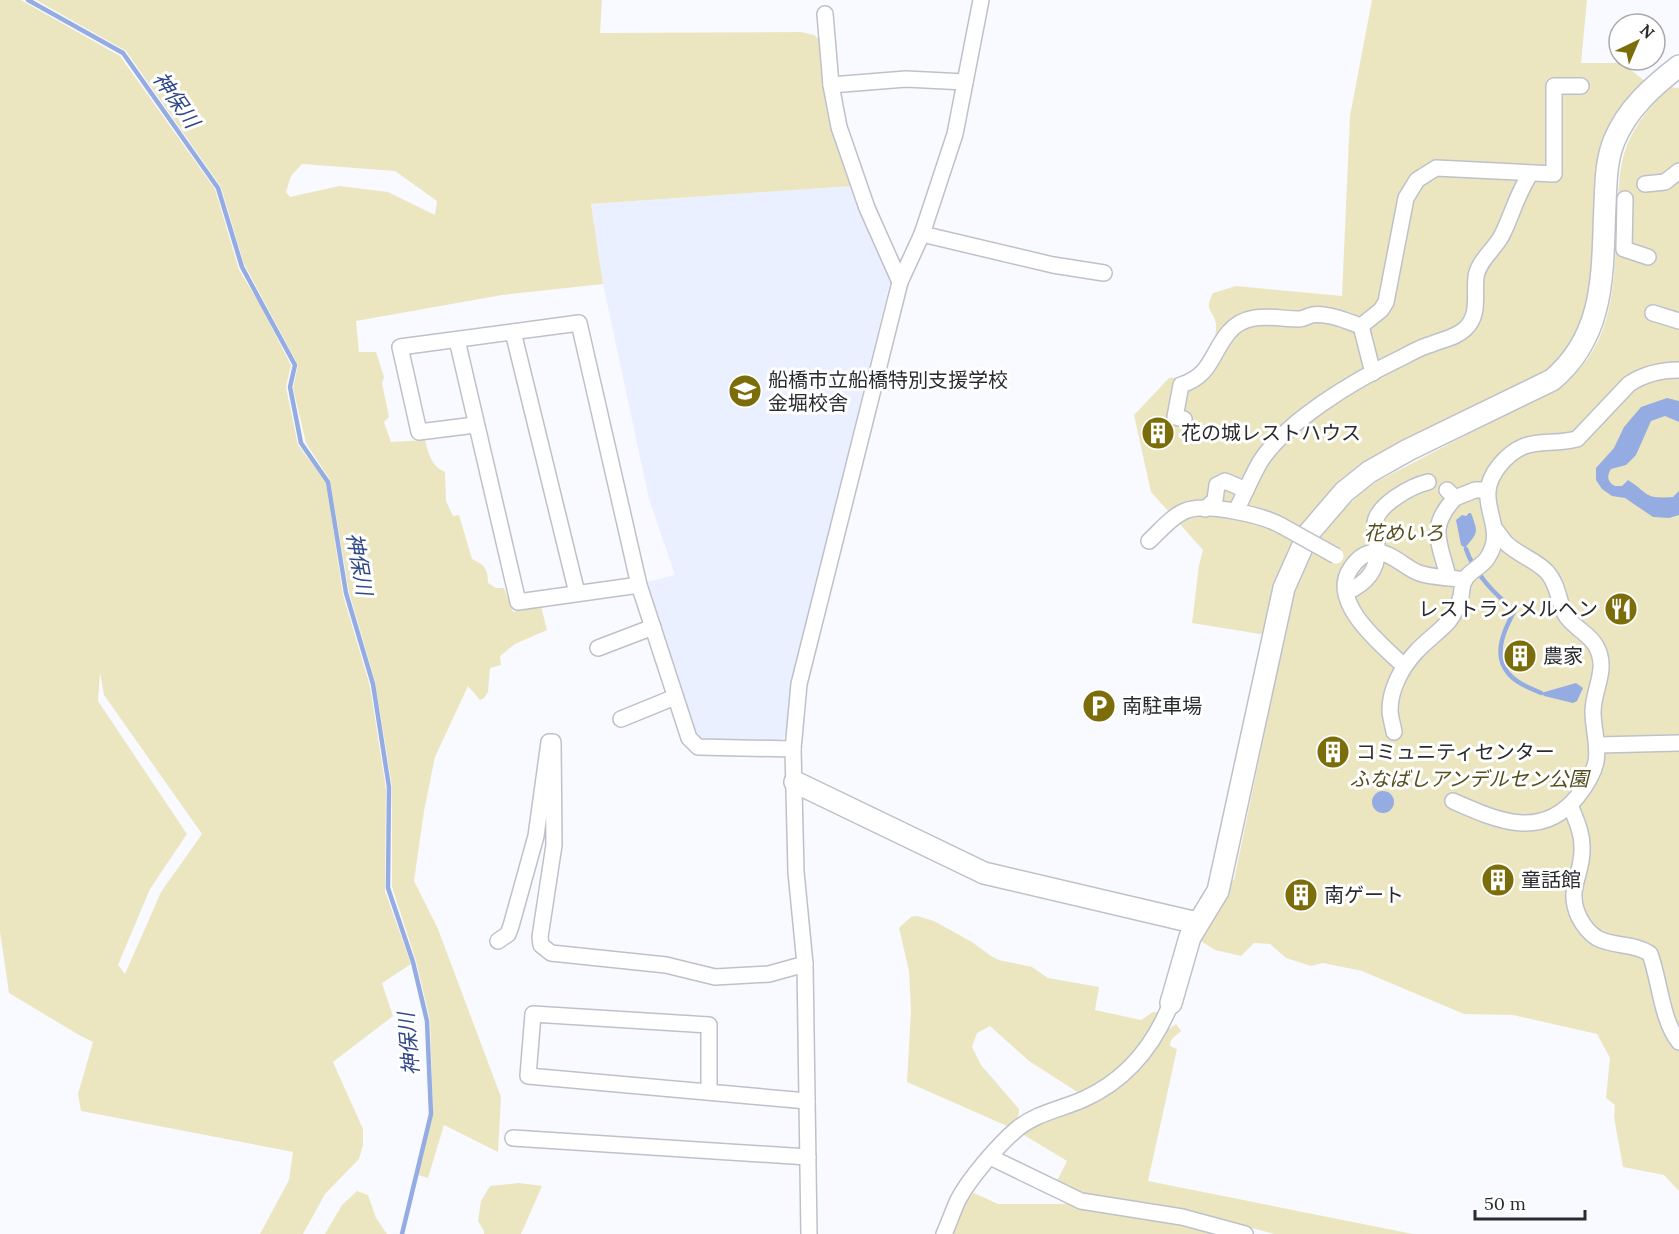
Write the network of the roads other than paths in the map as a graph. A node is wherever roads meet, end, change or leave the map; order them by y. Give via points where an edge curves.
1 (981, 0) edge
2 (825, 14) dead end
3 (1679, 66) edge
4 (965, 82) junction
5 (831, 85) junction
6 (1581, 86) dead end
7 (1679, 171) edge
8 (1531, 173) junction
9 (1645, 184) dead end
10 (1625, 199) dead end
11 (922, 234) junction
12 (1648, 257) dead end
13 (1104, 273) dead end
14 (900, 282) junction
15 (1653, 313) dead end
16 (1679, 321) edge
17 (1361, 326) junction
18 (513, 332) junction
19 (457, 339) junction
20 (1679, 370) edge
21 (1373, 373) junction
22 (1184, 419) dead end
23 (475, 425) junction
24 (1428, 482) dead end
25 (1246, 490) junction
26 (1487, 490) junction
27 (1205, 509) junction
28 (1236, 511) junction
29 (1495, 529) junction
30 (1149, 541) dead end
31 (1378, 552) junction
32 (1522, 555) junction
33 (1488, 558) junction
34 (1353, 565) junction
35 (1448, 577) junction
36 (1465, 579) junction
37 (639, 585) junction
38 (1347, 592) junction
39 (577, 594) junction
40 (652, 627) junction
41 (598, 648) dead end
42 (1404, 666) junction
43 (675, 697) junction
44 (621, 719) dead end
45 (1394, 732) dead end
46 (1678, 743) edge
47 (1598, 745) junction
48 (793, 749) junction
49 (795, 782) junction
50 (1453, 801) dead end
51 (1570, 805) junction
52 (1197, 923) junction
53 (498, 941) dead end
54 (805, 963) junction
55 (1171, 1004) joint
56 (1679, 1042) edge
57 (709, 1092) junction
58 (807, 1101) junction
59 (513, 1138) dead end
60 (808, 1157) junction
61 (990, 1157) junction
62 (809, 1234) edge
63 (944, 1234) edge
64 (1245, 1234) edge

1 - 4 street
2 - 5 street
3 - 52 street via 1641,99 1614,141 1606,173 1596,313 1568,365 1552,380 1370,472 1344,492 1308,534 1284,588 1218,891
4 - 5 street via 906,79
4 - 11 street via 955,134
5 - 14 street via 839,127 863,198
6 - 8 street via 1554,86 1554,174
7 - 9 street via 1663,188
8 - 17 street via 1436,168 1417,180 1406,198 1386,302
8 - 21 street via 1520,188 1502,235 1482,262 1477,275 1476,306 1466,328
10 - 12 street via 1624,249
11 - 13 street
11 - 14 street
14 - 48 street via 799,684
15 - 16 street
17 - 21 street
17 - 22 street via 1313,314 1303,319 1264,317 1240,322 1227,333 1200,376 1181,385 1175,417
18 - 19 street
18 - 37 street via 579,323
18 - 39 street
19 - 23 street
19 - 23 street via 400,347 419,432
20 - 26 street via 1654,372 1629,384 1577,439 1532,442 1518,449 1498,467
21 - 25 street via 1330,399 1276,442
23 - 39 street via 518,602
24 - 31 street via 1418,484 1378,513
25 - 27 street via 1225,481 1217,485 1215,500
25 - 28 street
26 - 29 street
26 - 35 street via 1451,494 1442,513 1438,540
27 - 28 street
27 - 30 street via 1184,511
28 - 34 street, bridge via 1270,519
29 - 32 street
29 - 33 street
31 - 34 street via 1366,554
31 - 35 street via 1415,572
31 - 38 street via 1372,574
32 - 33 street
32 - 47 street via 1546,571 1565,615 1597,646 1602,667 1593,714
33 - 36 street
34 - 38 street via 1348,572
35 - 36 street
36 - 42 street via 1449,620
37 - 39 street
37 - 40 street
38 - 42 street via 1358,622
40 - 41 street
40 - 43 street
42 - 45 street via 1390,710
43 - 44 street
43 - 48 street via 689,738 698,747
46 - 47 street
47 - 51 street via 1596,763 1586,787
48 - 49 street
49 - 52 street via 984,873
49 - 54 street via 796,872
50 - 51 street via 1518,824 1562,813
51 - 56 street via 1581,835 1582,851 1572,897 1576,909 1582,922 1599,939 1650,954 1668,1024
52 - 55 street
53 - 54 street via 511,926 536,836 549,742 553,742 554,845 542,945 551,952 666,965 715,977 769,974
54 - 58 street
55 - 61 street via 1146,1051 1115,1082 1017,1129
57 - 57 street via 528,1076 533,1014 709,1024
57 - 58 street
58 - 60 street
59 - 60 street
60 - 62 street
61 - 63 street via 959,1198
61 - 64 street via 1081,1201 1182,1217

